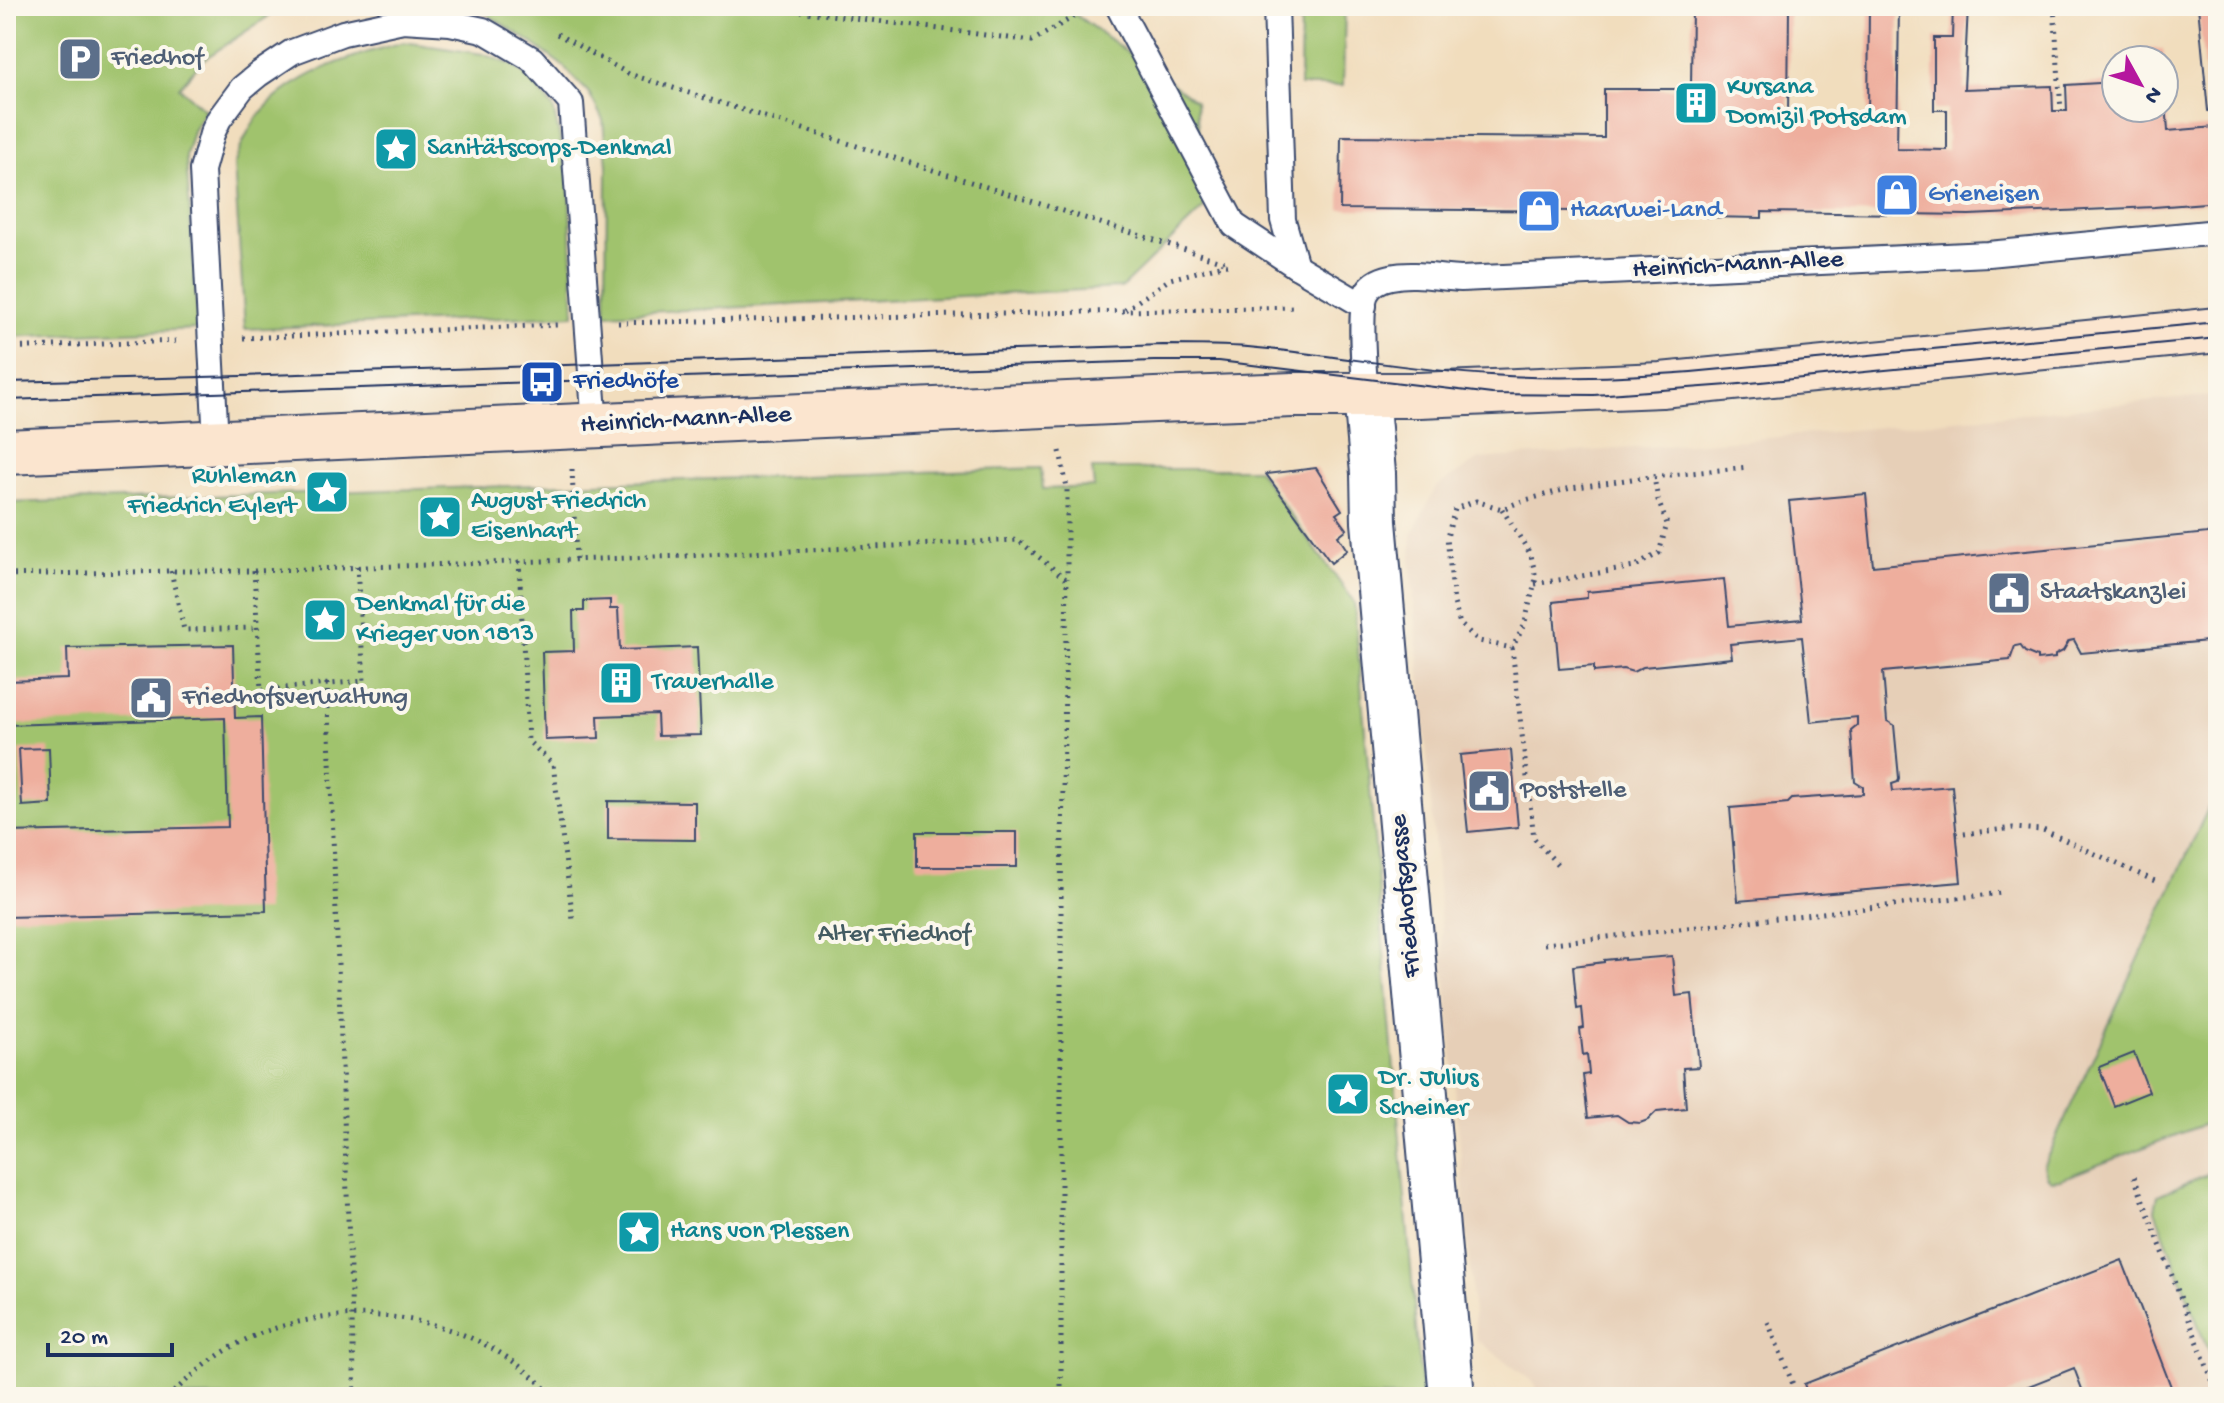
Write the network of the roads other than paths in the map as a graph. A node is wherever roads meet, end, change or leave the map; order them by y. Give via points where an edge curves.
1 (1118, 6) edge
2 (1276, 6) edge
3 (2218, 232) edge
4 (1296, 266) junction
5 (1364, 306) junction
6 (2218, 330) edge
7 (1366, 395) junction
8 (595, 426) junction
9 (216, 442) junction
10 (6, 452) edge
11 (1452, 1397) edge

1 - 4 lane via 1234,225
2 - 4 lane via 1283,220
3 - 5 lane, Heinrich-Mann-Allee via 1988,254 1461,279 1410,275 1373,284
4 - 5 lane
5 - 7 lane
6 - 7 main road, Heinrich-Mann-Allee via 1661,385
7 - 8 main road, Heinrich-Mann-Allee
7 - 11 street, Friedhofsgasse
8 - 9 main road, Heinrich-Mann-Allee
8 - 9 lane via 571,103 532,59 483,30 403,20 343,33 292,52 242,88 212,134 202,170
9 - 10 main road, Heinrich-Mann-Allee

